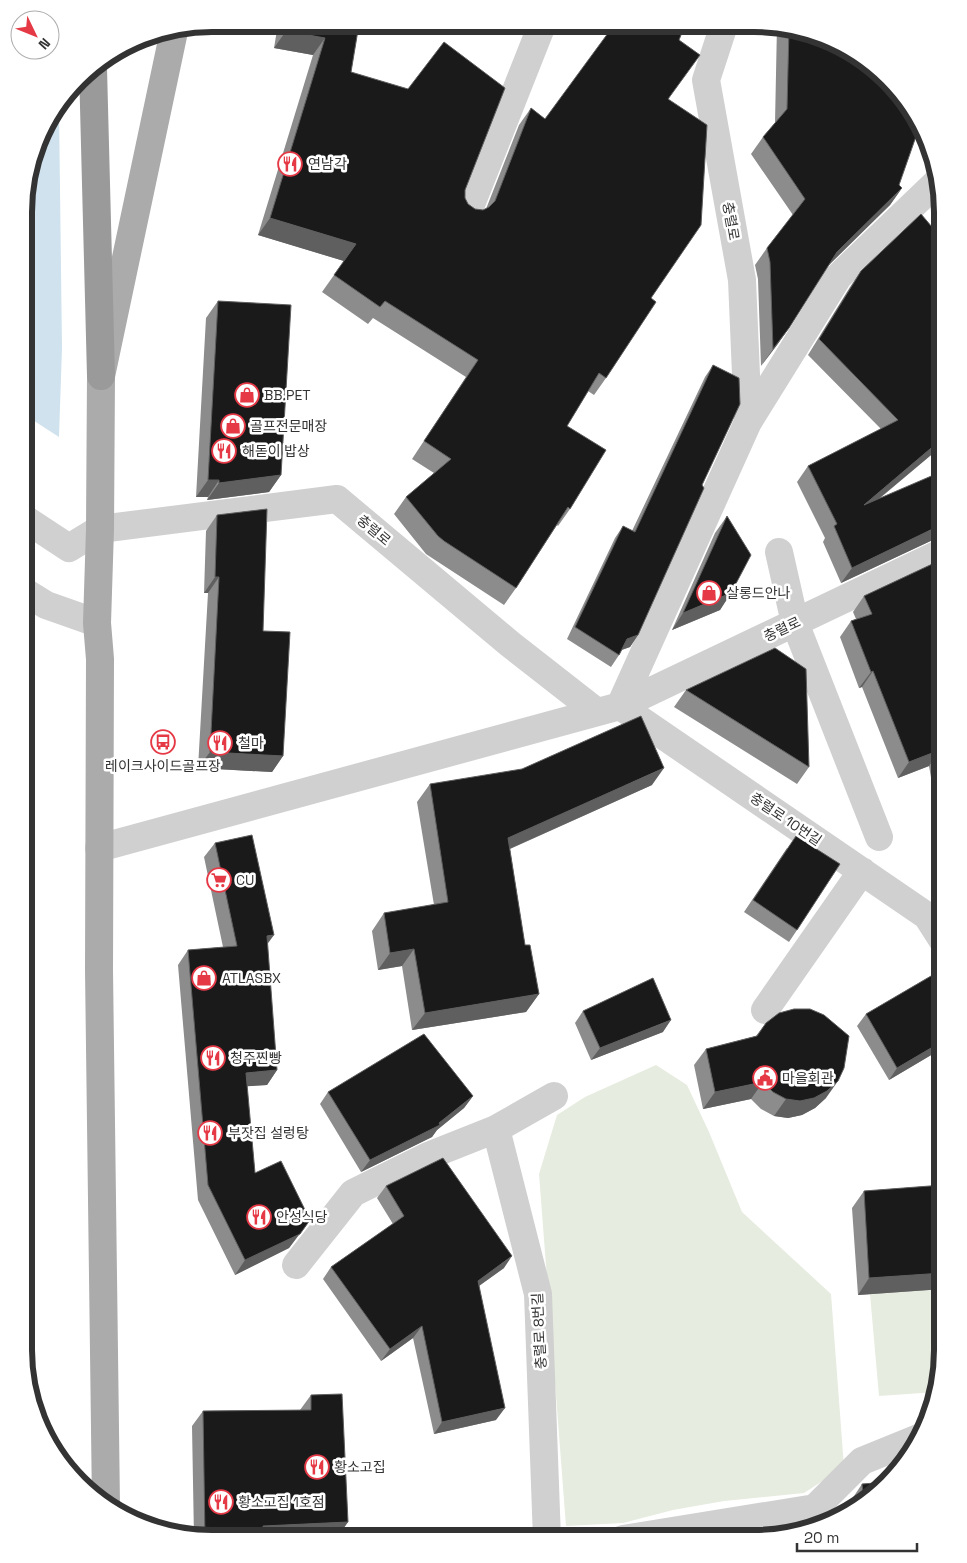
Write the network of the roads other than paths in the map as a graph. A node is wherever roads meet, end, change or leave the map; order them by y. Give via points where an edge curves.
1 (539, 32) edge
2 (722, 32) edge
3 (173, 37) edge
4 (93, 78) edge
5 (933, 186) edge
6 (468, 212) edge
7 (102, 376) junction
8 (748, 422) junction
9 (32, 524) edge
10 (100, 530) junction
11 (779, 552) dead end
12 (934, 556) edge
13 (35, 599) edge
14 (97, 623) junction
15 (795, 623) junction
16 (609, 709) junction
17 (879, 837) dead end
18 (99, 848) junction
19 (862, 871) junction
20 (934, 927) edge
21 (766, 1010) dead end
22 (554, 1096) dead end
23 (496, 1129) junction
24 (296, 1265) dead end
25 (909, 1442) edge
26 (106, 1495) edge
27 (547, 1530) edge
28 (679, 1530) edge

1 - 6 street
2 - 8 street, 충렬로 via 706,80 742,280
3 - 7 main road
4 - 7 highway
5 - 8 street, 충렬로 via 838,277
7 - 10 main road
8 - 16 street, 충렬로
9 - 10 street via 69,548
10 - 14 main road
10 - 16 street, 충렬로 via 337,499 510,644
11 - 15 street
12 - 15 street, 충렬로
13 - 14 street
14 - 18 main road via 100,659
15 - 16 street, 충렬로
15 - 17 street
16 - 18 street, 충렬로
16 - 19 street, 충렬로 10번길
18 - 26 main road
19 - 20 street, 충렬로 10번길 via 927,916
19 - 21 street
22 - 23 street
23 - 24 street via 428,1156 353,1193
23 - 27 street, 충렬로 8번길 via 538,1294
25 - 28 street via 862,1461 815,1508

